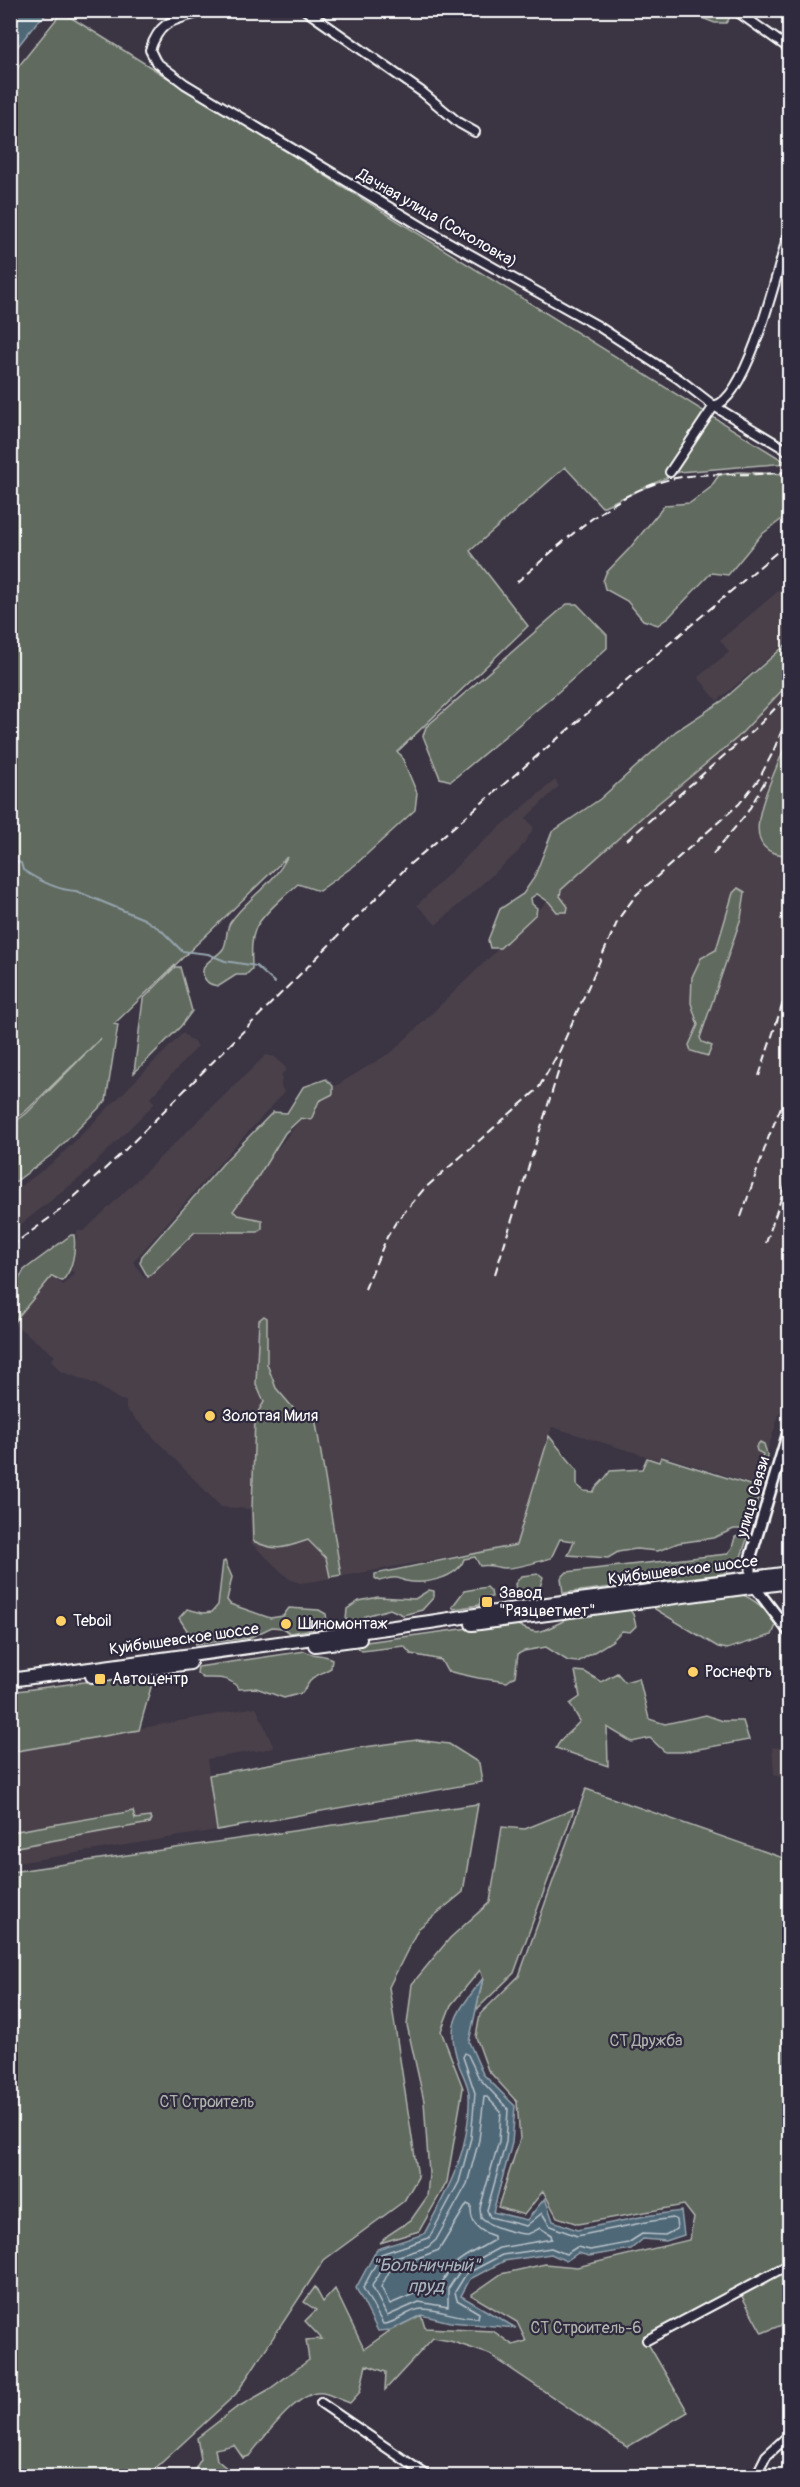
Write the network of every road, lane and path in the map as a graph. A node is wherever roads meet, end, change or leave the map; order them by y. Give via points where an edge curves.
1 (201, 10) edge
2 (305, 10) edge
3 (639, 10) edge
4 (656, 10) edge
5 (735, 10) edge
6 (789, 49) edge
7 (475, 132) dead end
8 (789, 227) edge
9 (714, 406) junction
10 (789, 452) edge
11 (670, 472) dead end
12 (789, 1426) edge
13 (789, 1573) edge
14 (752, 1582) junction
15 (789, 1582) edge
16 (789, 1633) edge
17 (10, 1680) edge
18 (10, 1688) edge
19 (789, 2264) edge
20 (647, 2340) dead end
21 (321, 2403) dead end
22 (789, 2434) edge
23 (428, 2476) edge
24 (756, 2476) edge

1 - 9 street, Дачная улица (Соколовка) via 165,23 150,50 156,62 185,84 434,234 598,326
2 - 7 street
3 - 4 street
5 - 6 street
8 - 9 street via 748,364 734,389 721,405
9 - 10 street, Дачная улица (Соколовка)
9 - 11 street
12 - 14 street, улица Связи via 752,1556
13 - 14 main road, Куйбышевское шоссе
14 - 15 main road, Куйбышевское шоссе
14 - 16 street
14 - 17 main road, Куйбышевское шоссе
14 - 18 main road, Куйбышевское шоссе
19 - 20 street
21 - 23 street
22 - 24 street via 766,2456

